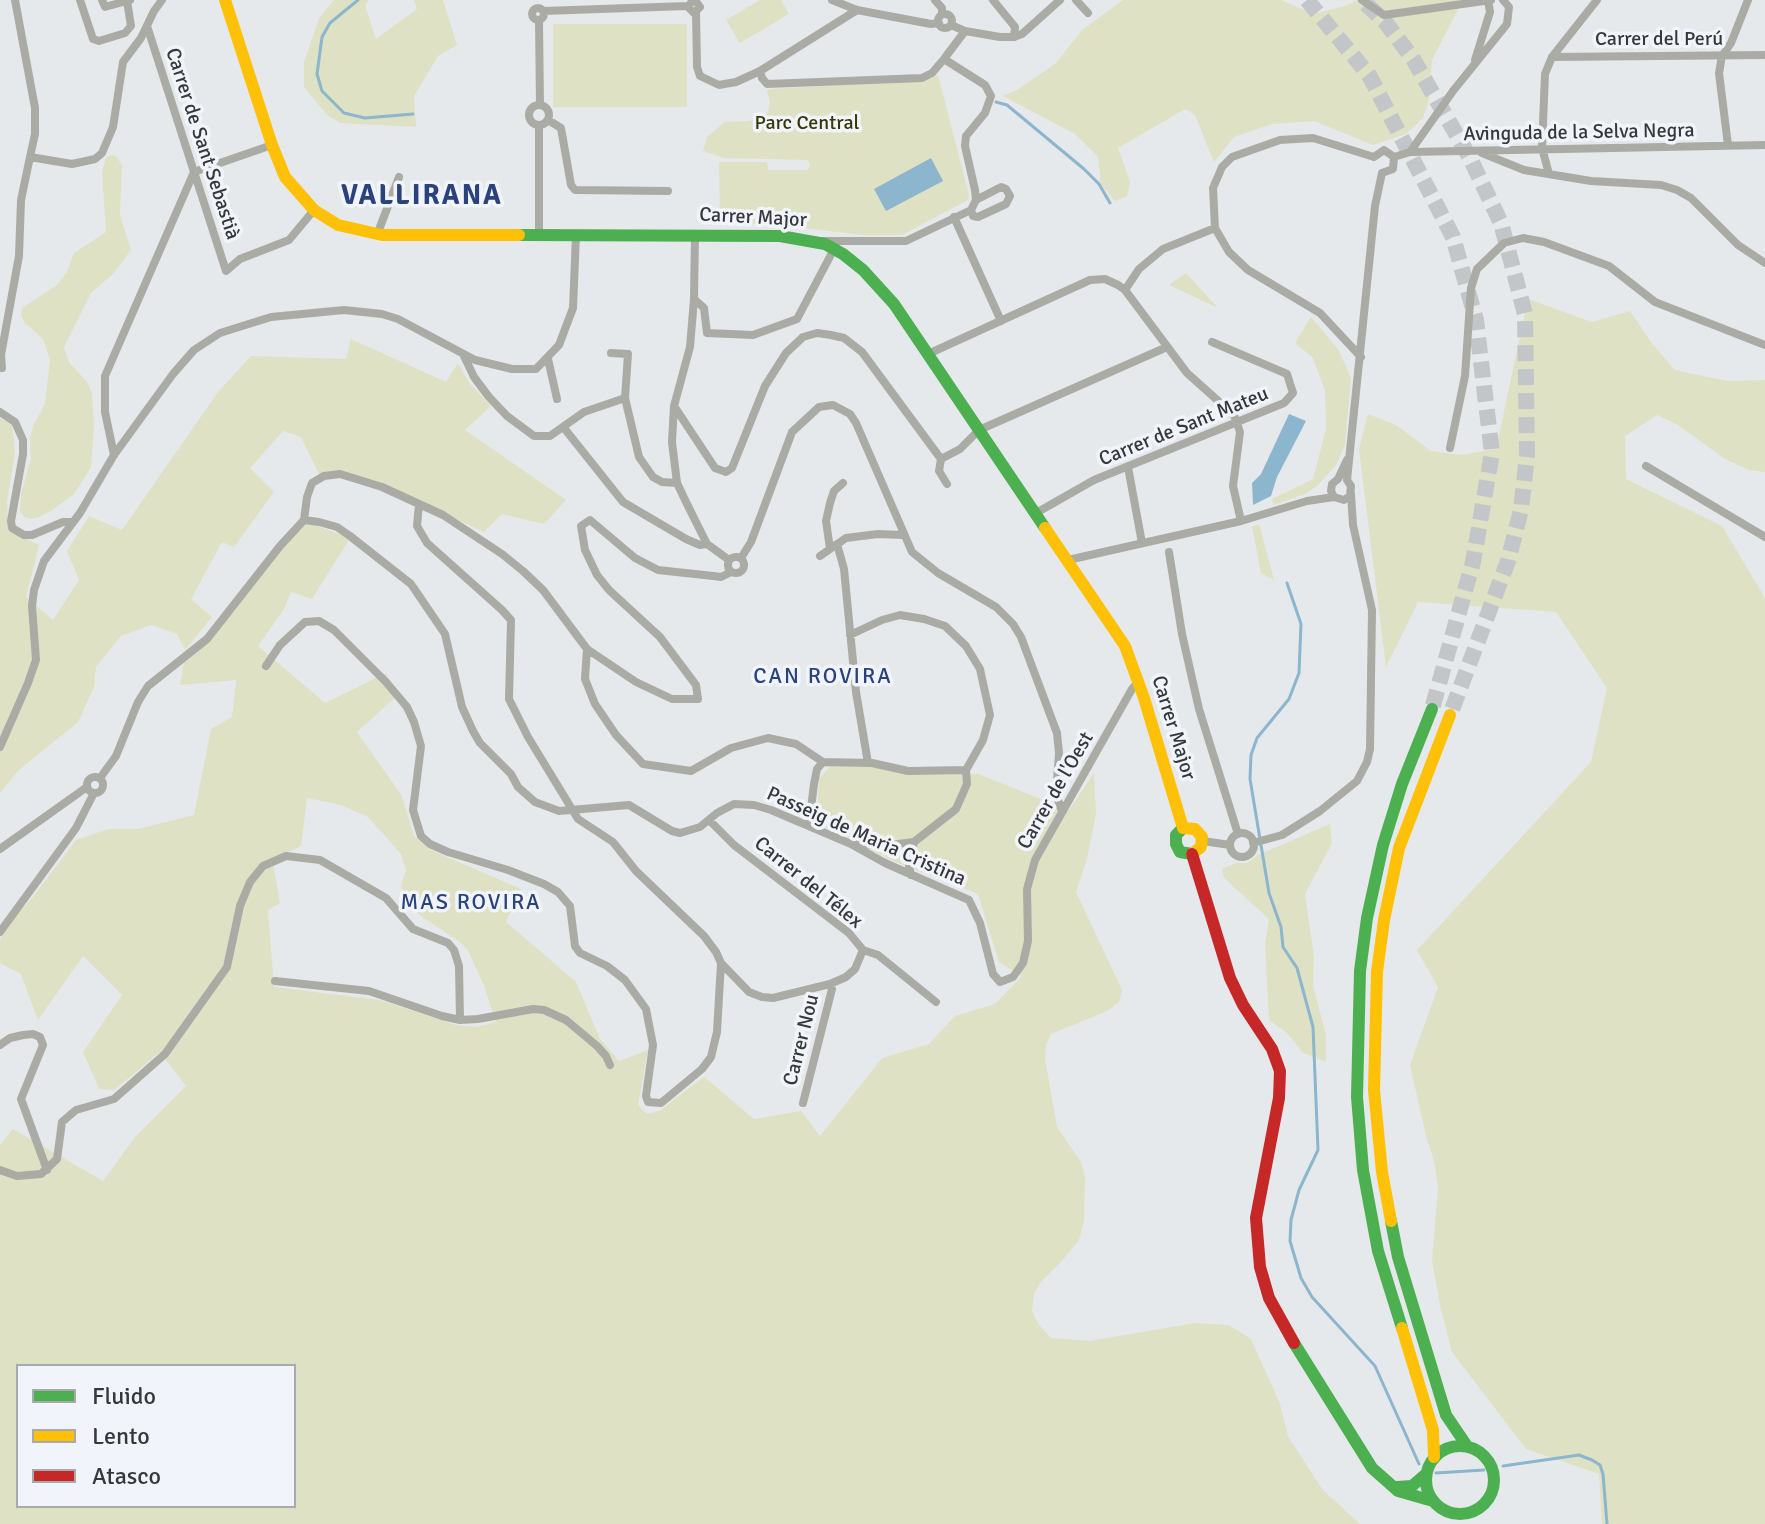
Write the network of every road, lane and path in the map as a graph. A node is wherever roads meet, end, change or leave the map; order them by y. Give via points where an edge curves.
1 (15, 0) edge
2 (80, 0) edge
3 (102, 0) edge
4 (162, 0) edge
5 (529, 0) edge
6 (832, 0) edge
7 (935, 0) edge
8 (993, 0) edge
9 (1060, 0) edge
10 (1076, 0) edge
11 (1362, 0) edge
12 (1489, 0) edge
13 (1503, 0) edge
14 (1597, 0) edge
15 (1748, 0) edge
16 (128, 1) edge
17 (227, 1) edge
18 (696, 3) edge
19 (857, 10) junction
20 (1088, 13) dead end
21 (539, 14) junction
22 (940, 19) junction
23 (147, 26) junction
24 (965, 31) junction
25 (1014, 37) junction
26 (1765, 55) edge
27 (1722, 56) junction
28 (1552, 57) junction
29 (944, 59) junction
30 (1474, 65) junction
31 (760, 71) junction
32 (540, 105) junction
33 (548, 120) junction
34 (539, 125) junction
35 (272, 145) junction
36 (1728, 145) junction
37 (1765, 145) edge
38 (1542, 148) junction
39 (1478, 151) junction
40 (1410, 152) junction
41 (30, 157) junction
42 (1374, 157) junction
43 (1394, 157) junction
44 (194, 172) junction
45 (1382, 173) junction
46 (1549, 174) junction
47 (399, 177) dead end
48 (668, 191) dead end
49 (976, 195) junction
50 (314, 210) junction
51 (971, 210) junction
52 (954, 217) junction
53 (1215, 228) junction
54 (377, 235) junction
55 (539, 235) junction
56 (576, 235) junction
57 (695, 235) junction
58 (816, 242) junction
59 (834, 249) junction
60 (1765, 250) edge
61 (1750, 253) junction
62 (1765, 263) edge
63 (1125, 290) junction
64 (694, 299) junction
65 (1001, 321) junction
66 (1212, 342) dead end
67 (1765, 345) edge
68 (1167, 347) junction
69 (611, 353) dead end
70 (928, 354) junction
71 (463, 355) junction
72 (1361, 357) junction
73 (548, 359) junction
74 (2, 368) dead end
75 (625, 398) junction
76 (557, 399) dead end
77 (674, 406) junction
78 (0, 412) edge
79 (1237, 423) junction
80 (564, 428) junction
81 (979, 430) junction
82 (1450, 448) dead end
83 (114, 455) junction
84 (941, 459) junction
85 (1646, 466) dead end
86 (1128, 467) junction
87 (1343, 480) junction
88 (677, 483) junction
89 (843, 483) dead end
90 (947, 484) dead end
91 (1351, 494) junction
92 (1335, 495) junction
93 (419, 504) junction
94 (1036, 513) junction
95 (304, 520) junction
96 (1241, 521) junction
97 (72, 522) junction
98 (1353, 525) junction
99 (903, 535) junction
100 (1765, 537) edge
101 (1142, 543) junction
102 (707, 544) junction
103 (1167, 545) junction
104 (834, 546) junction
105 (820, 556) dead end
106 (741, 558) junction
107 (729, 560) junction
108 (1068, 560) junction
109 (731, 572) junction
110 (850, 635) junction
111 (587, 649) junction
112 (266, 666) dead end
113 (1138, 682) junction
114 (1144, 698) junction
115 (1126, 702) junction
116 (1432, 709) tunnel mouth
117 (1450, 715) tunnel mouth
118 (0, 747) edge
119 (823, 762) junction
120 (868, 763) junction
121 (966, 770) junction
122 (90, 790) junction
123 (572, 810) junction
124 (1062, 811) junction
125 (710, 821) junction
126 (809, 825) junction
127 (1183, 828) junction
128 (1238, 834) junction
129 (1203, 841) junction
130 (914, 842) junction
131 (1253, 843) junction
132 (851, 844) junction
133 (1230, 845) junction
134 (0, 849) edge
135 (1192, 854) junction
136 (911, 875) junction
137 (0, 932) edge
138 (863, 950) junction
139 (721, 963) junction
140 (275, 981) dead end
141 (1000, 982) joint
142 (830, 984) junction
143 (936, 1002) dead end
144 (460, 1020) junction
145 (0, 1045) edge
146 (610, 1065) dead end
147 (803, 1103) dead end
148 (0, 1170) edge
149 (47, 1170) junction
150 (1467, 1446) junction
151 (1434, 1457) junction
152 (1426, 1474) junction
153 (1390, 1485) junction
154 (1433, 1501) junction
155 (1478, 1509) junction
156 (1456, 1514) junction
157 (1465, 1524) edge
158 (1478, 1524) edge

1 - 41 street via 35,108
2 - 16 street via 93,39 99,41 131,26
3 - 16 street via 105,7
4 - 23 street
5 - 21 street
6 - 19 street
7 - 22 street via 942,8
8 - 25 street via 1015,27
9 - 25 street
10 - 20 street
11 - 12 street via 1384,15
12 - 30 street
13 - 30 street via 1509,7 1507,24
14 - 28 street
15 - 27 street
17 - 35 main road, Carrer Major
18 - 21 street
18 - 31 street via 700,76 719,85
19 - 22 street
19 - 31 street
21 - 32 street
22 - 24 street via 943,28 951,25
23 - 41 street via 123,62 113,127 102,153 72,164
23 - 44 street, Carrer de Sant Sebastià
24 - 25 street
24 - 29 street
26 - 27 street, Carrer del Perú
27 - 28 street, Carrer del Perú
27 - 36 street via 1719,73
28 - 38 street via 1545,74
29 - 31 street via 922,78 767,84
29 - 49 street via 985,85 991,96 966,136
30 - 40 street
32 - 33 street via 547,109
32 - 34 street via 529,114
33 - 34 street
33 - 48 street via 561,128 575,190
34 - 55 street
35 - 44 street
35 - 50 main road, Carrer Major via 285,177
36 - 37 street, Avinguda de la Selva Negra
36 - 38 street, Avinguda de la Selva Negra
38 - 39 street, Avinguda de la Selva Negra
38 - 46 street
39 - 40 street, Avinguda de la Selva Negra
39 - 46 street
40 - 43 street, Avinguda de la Selva Negra
41 - 74 street
42 - 43 street via 1384,150
42 - 45 street via 1374,167
42 - 53 street via 1305,138 1242,152 1217,176
43 - 45 street via 1393,169
44 - 50 street, Carrer de Sant Sebastià via 226,271 240,259 289,240
44 - 83 street via 105,376 105,412
45 - 72 street
46 - 61 street via 1677,190
47 - 54 street
49 - 51 street
49 - 51 street via 1001,187 1010,196 1006,204 978,217
50 - 54 main road, Carrer Major via 349,229
51 - 52 street
52 - 58 street via 899,242
52 - 65 street
53 - 63 street via 1163,249 1139,269
53 - 72 street via 1237,261 1310,305
54 - 55 main road, Carrer Major
55 - 56 main road, Carrer Major
56 - 57 main road, Carrer Major
56 - 73 street via 573,308
57 - 58 main road, Carrer Major via 768,235
57 - 64 street
58 - 59 main road, Carrer Major
59 - 64 street via 797,319 753,335 707,333 704,308
59 - 70 main road, Carrer Major via 883,290
60 - 61 street
61 - 62 street
63 - 65 street via 1105,279 1090,280
63 - 68 street
64 - 77 street via 690,347
65 - 70 street
66 - 79 street, Carrer de Sant Mateu via 1287,374 1292,383 1293,393 1284,403
67 - 82 street via 1655,302 1609,266 1544,242 1523,238 1504,243 1477,269 1471,288 1465,376
68 - 79 street
68 - 81 street
69 - 75 street via 628,354
70 - 81 main road, Carrer Major
71 - 73 street via 522,370 536,369
71 - 80 street via 489,397 528,433 550,436
71 - 83 street via 382,314 289,313 252,322 220,333 194,350
72 - 87 street
73 - 76 street
75 - 80 street via 584,412
75 - 88 street via 639,457 653,477
77 - 84 street via 715,468 726,472 786,353 803,337 831,335 862,352
77 - 88 street
78 - 97 street via 15,422 23,440 12,528 32,535
79 - 86 street, Carrer de Sant Mateu
79 - 96 street via 1232,476
80 - 102 street via 623,502 686,539
81 - 84 street
81 - 94 main road, Carrer Major
83 - 97 street
84 - 90 street via 939,471
85 - 100 street
86 - 94 street, Carrer de Sant Mateu
86 - 101 street
87 - 91 street
87 - 92 street
88 - 102 street
89 - 104 street via 834,491 826,521
91 - 92 street
91 - 98 street
92 - 96 street
92 - 98 street
93 - 95 street via 346,474 332,474 312,483
93 - 111 street via 513,562 543,590
93 - 123 street via 417,526 427,543 511,620 509,699
94 - 108 main road, Carrer Major
95 - 122 street via 207,639 148,686 116,756 100,778 102,788
95 - 123 street, Passeig de Maria Cristina via 337,527 411,584 445,634 462,707 480,743 535,802
96 - 103 street
97 - 118 street via 44,561 34,590 36,660
98 - 131 street via 1372,610 1367,762 1357,781 1320,811 1282,835
99 - 104 street via 862,535
99 - 106 street via 856,423 850,414 827,405 811,412 792,432
99 - 124 street via 921,561 996,607 1018,630 1057,733 1056,795
101 - 103 street
101 - 108 street
102 - 107 street
103 - 128 street via 1199,709
104 - 105 street
104 - 110 street via 844,569
106 - 107 street
106 - 109 street via 743,568
107 - 109 street
108 - 113 main road, Carrer Major via 1125,646
109 - 111 street via 721,577 647,566 599,526 585,521 581,533 597,575 668,647 696,685 698,699 672,699
110 - 120 street
110 - 121 street via 908,615 945,626 966,646 980,669 990,715
111 - 119 street via 585,679 595,704 643,764 691,771 731,748 768,738 796,744
112 - 139 street via 297,627 319,621 386,682 407,707 421,746 413,810 421,836 448,852 558,892 570,906 580,953 619,974 646,1009 653,1045 646,1096 651,1103 664,1102 708,1063 717,1032
113 - 114 main road, Carrer Major
113 - 115 street, Carrer de l'Oest
114 - 115 street
114 - 127 main road, Carrer Major
115 - 124 street, Carrer de l'Oest
116 - 151 main road via 1383,845 1367,918 1360,971 1357,1097 1378,1251 1433,1430
117 - 150 main road via 1399,848 1384,920 1374,1090 1398,1257 1434,1381 1451,1426
119 - 120 street
119 - 126 street via 817,769
120 - 121 street via 908,771
121 - 130 street via 967,784 956,809
122 - 134 street
122 - 137 street via 76,828
123 - 125 street, Passeig de Maria Cristina via 629,805 680,833
123 - 139 street via 613,842 704,936
124 - 141 street, Carrer de l'Oest via 1028,876 1023,963 1013,977
125 - 126 street, Passeig de Maria Cristina via 734,804 744,804
125 - 138 street, Carrer del Télex
126 - 132 street, Passeig de Maria Cristina
127 - 129 main road via 1195,829
127 - 135 main road via 1176,844 1180,852
128 - 131 street
128 - 133 street
129 - 133 street
129 - 135 main road
130 - 132 street
130 - 136 street
131 - 133 street via 1243,857
132 - 136 street, Passeig de Maria Cristina
135 - 153 main road via 1230,978 1280,1071 1256,1218 1264,1283 1297,1350 1372,1468
136 - 141 street, Passeig de Maria Cristina via 969,900
138 - 142 street, Carrer del Télex via 855,969
138 - 143 street via 878,955
139 - 142 street, Carrer del Télex via 742,986 762,997
140 - 144 street via 369,991
142 - 147 street, Carrer Nou
144 - 146 street via 544,1010 566,1020
144 - 149 street via 459,966 448,943 413,929 386,898 320,860 274,860 250,882 227,967 165,1054 114,1099 76,1110 62,1122 60,1150
145 - 149 street via 23,1035 40,1037 43,1045 21,1099
148 - 149 street via 24,1177
150 - 151 main road via 1449,1447
150 - 155 main road via 1484,1455 1494,1472 1492,1492
151 - 152 main road
152 - 153 main road via 1412,1486
152 - 154 main road
153 - 154 main road
154 - 156 main road
155 - 156 main road
155 - 158 main road
156 - 157 main road

